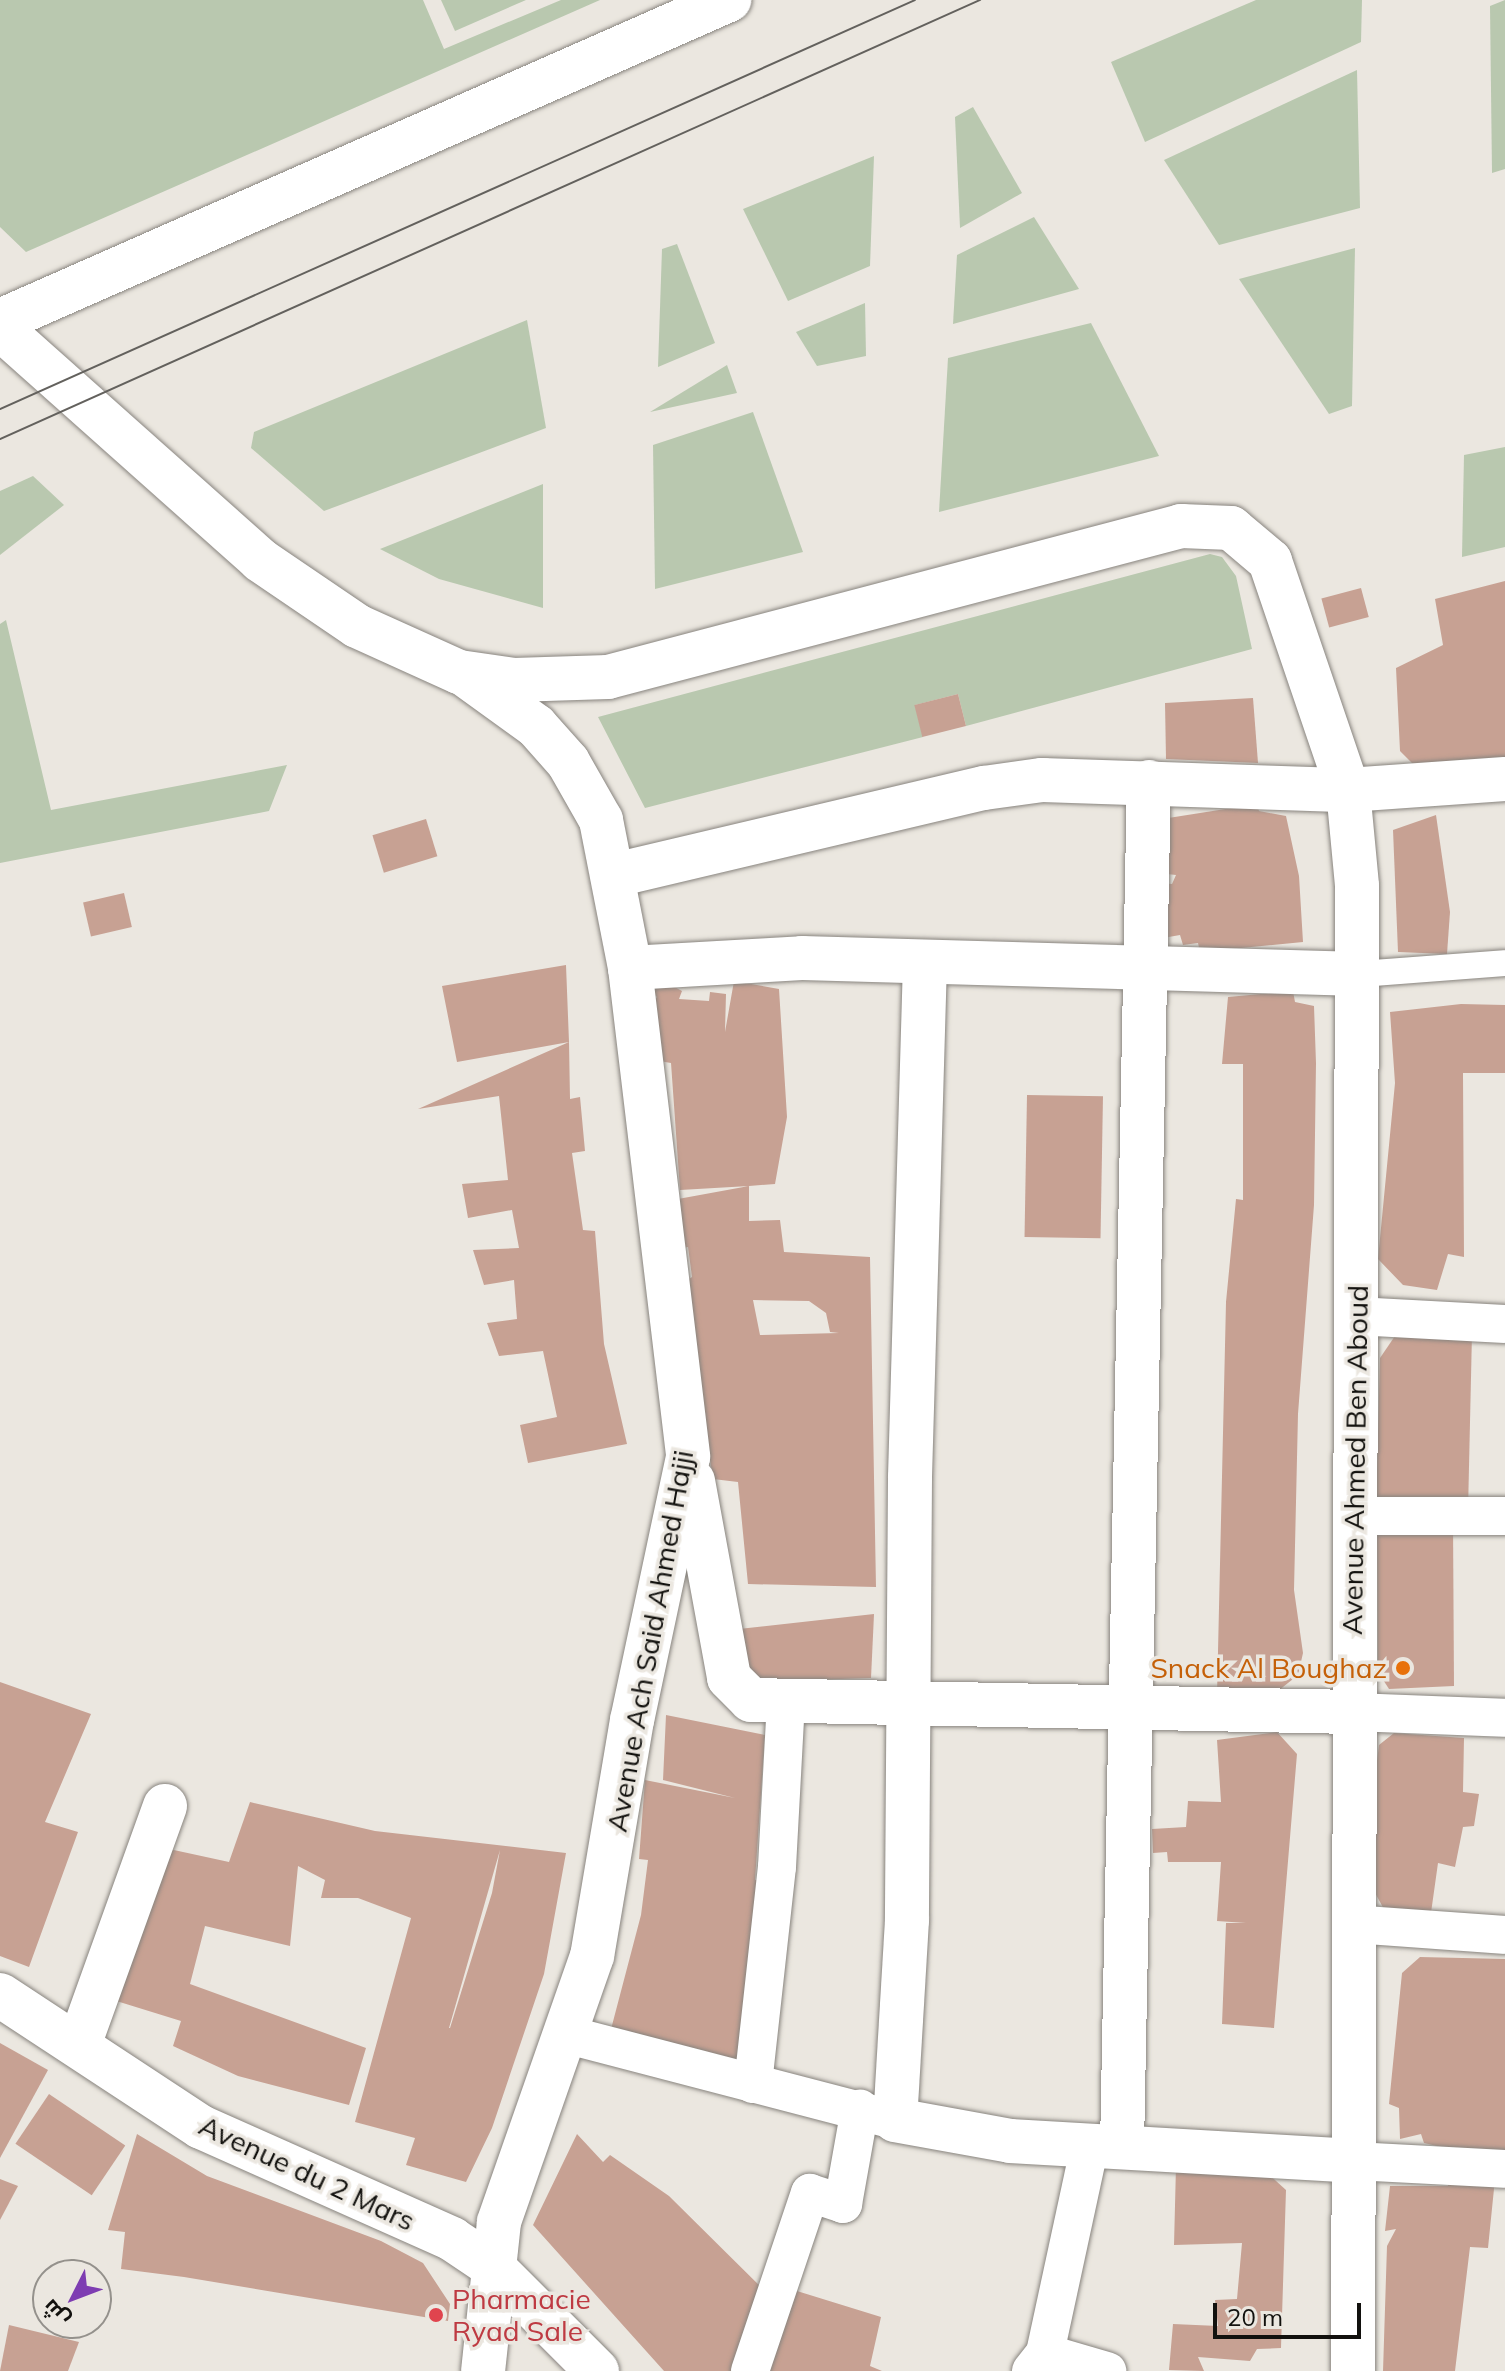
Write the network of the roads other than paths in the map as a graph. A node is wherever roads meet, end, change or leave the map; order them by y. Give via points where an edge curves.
1 (729, 0) edge
2 (0, 321) edge
3 (0, 328) edge
4 (459, 672) junction
5 (1505, 779) edge
6 (1149, 782) junction
7 (1348, 790) junction
8 (615, 875) junction
9 (925, 962) junction
10 (1505, 963) edge
11 (1148, 967) junction
12 (630, 968) junction
13 (1360, 974) junction
14 (1356, 1316) junction
15 (1505, 1324) edge
16 (688, 1457) junction
17 (1355, 1516) junction
18 (1505, 1516) edge
19 (786, 1701) junction
20 (909, 1701) junction
21 (1127, 1705) junction
22 (1352, 1712) junction
23 (1505, 1718) edge
24 (165, 1806) dead end
25 (1352, 1924) junction
26 (1505, 1935) edge
27 (0, 1995) edge
28 (568, 2035) junction
29 (79, 2045) junction
30 (753, 2084) junction
31 (878, 2115) junction
32 (1106, 2146) junction
33 (1354, 2161) junction
34 (1505, 2169) edge
35 (491, 2265) junction
36 (1038, 2362) edge
37 (483, 2371) edge
38 (597, 2371) edge
39 (750, 2371) edge
40 (1107, 2371) edge
41 (1353, 2371) edge

1 - 2 street
3 - 4 street via 260,560 357,626
4 - 7 street, Avenue Ahmed Ben Aboud via 514,680 608,677 1209,523 1253,542 1281,579
4 - 8 street, Avenue Ach Said Ahmed Hajji via 536,726 568,762 594,802
5 - 7 street
6 - 7 street
6 - 8 street via 1042,780 984,788
6 - 11 street
7 - 13 street, Avenue Ahmed Ben Aboud
8 - 12 street, Avenue Ach Said Ahmed Hajji
9 - 11 street
9 - 12 street via 802,958
9 - 20 street
10 - 13 lane
11 - 13 street
11 - 21 street
12 - 16 street, Avenue Ach Said Ahmed Hajji
13 - 14 street, Avenue Ahmed Ben Aboud
14 - 15 street
14 - 17 street, Avenue Ahmed Ben Aboud
16 - 19 street via 729,1678 751,1700
16 - 28 street, Avenue Ach Said Ahmed Hajji via 632,1720 608,1886
17 - 18 street
17 - 22 street, Avenue Ahmed Ben Aboud
19 - 20 street
19 - 30 street via 777,1867
20 - 21 street
20 - 31 street via 907,1920
21 - 22 street
21 - 32 street
22 - 23 street
22 - 25 street, Avenue Ahmed Ben Aboud
24 - 29 street
25 - 26 street
25 - 33 street, Avenue Ahmed Ben Aboud
27 - 29 street, Avenue du 2 Mars
28 - 30 street
28 - 35 street, Avenue Ach Said Ahmed Hajji via 499,2222
29 - 35 street, Avenue du 2 Mars via 201,2127 452,2239
30 - 31 street
31 - 32 street via 940,2132
31 - 39 street via 843,2204 810,2193
32 - 33 street
32 - 36 street
33 - 34 street
33 - 41 street, Avenue Ahmed Ben Aboud
35 - 37 street, Avenue Ach Said Ahmed Hajji
35 - 38 street, Avenue du 2 Mars
36 - 40 street

